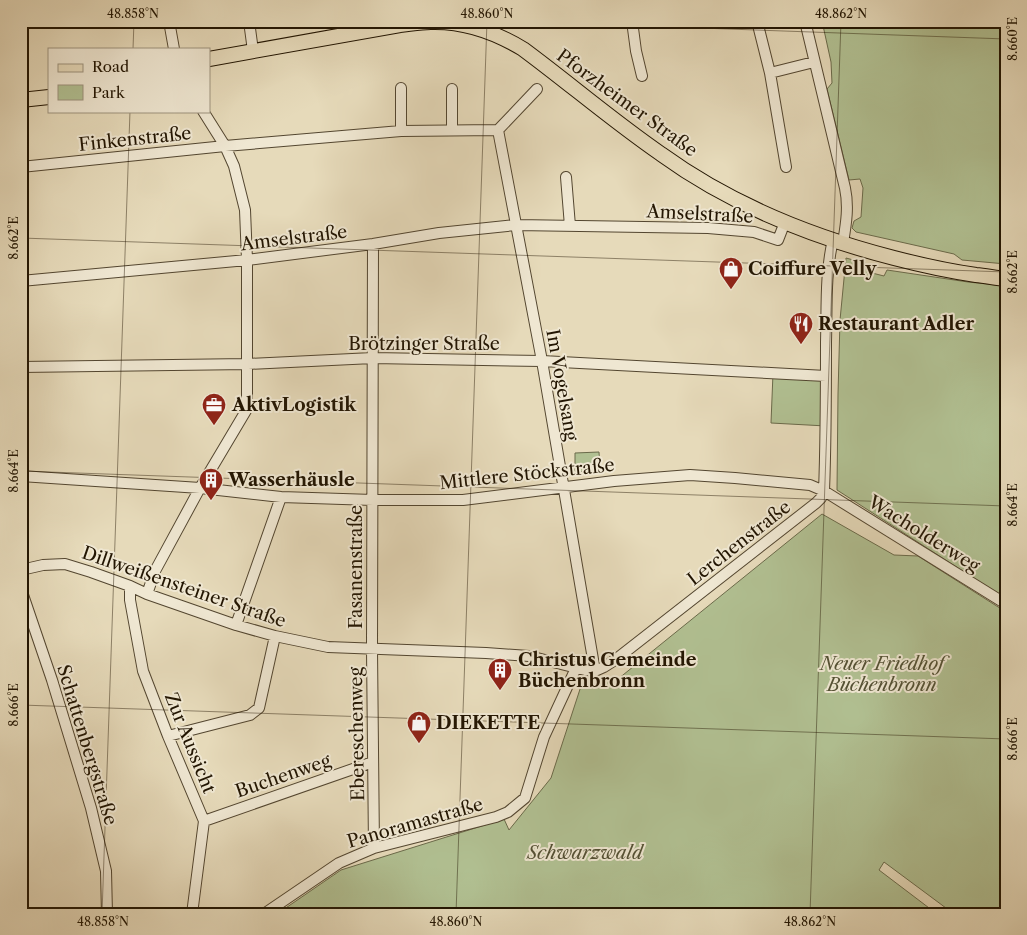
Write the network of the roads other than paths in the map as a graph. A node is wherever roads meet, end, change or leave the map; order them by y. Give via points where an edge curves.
1 (169, 21) edge
2 (249, 21) edge
3 (632, 21) edge
4 (757, 21) edge
5 (805, 21) edge
6 (431, 22) edge
7 (174, 48) edge
8 (253, 51) junction
9 (210, 59) edge
10 (814, 62) junction
11 (770, 73) junction
12 (642, 76) dead end
13 (402, 88) dead end
14 (452, 89) dead end
15 (537, 89) dead end
16 (48, 97) edge
17 (21, 100) edge
18 (204, 112) edge
19 (452, 130) junction
20 (498, 130) junction
21 (401, 131) junction
22 (225, 146) junction
23 (786, 166) dead end
24 (21, 167) edge
25 (566, 177) dead end
26 (785, 222) junction
27 (516, 225) junction
28 (570, 226) junction
29 (838, 242) junction
30 (373, 244) junction
31 (247, 260) junction
32 (1006, 279) edge
33 (21, 281) edge
34 (373, 358) junction
35 (542, 361) junction
36 (248, 364) junction
37 (21, 367) edge
38 (826, 376) junction
39 (21, 476) edge
40 (200, 488) junction
41 (564, 488) junction
42 (824, 491) junction
43 (281, 497) junction
44 (373, 500) junction
45 (21, 570) edge
46 (130, 586) junction
47 (21, 589) edge
48 (147, 594) junction
49 (1006, 604) edge
50 (236, 625) junction
51 (275, 636) junction
52 (372, 650) junction
53 (576, 668) junction
54 (595, 670) junction
55 (168, 736) junction
56 (373, 762) junction
57 (204, 821) junction
58 (374, 848) junction
59 (107, 914) edge
60 (192, 914) edge
61 (264, 914) edge

1 - 7 street
2 - 8 street
3 - 12 street
4 - 11 street
5 - 10 street
6 - 8 main road, Pforzheimer Straße
6 - 26 main road, Pforzheimer Straße via 474,27 511,42 662,155 718,190
8 - 9 main road, Pforzheimer Straße
10 - 11 street
10 - 29 street via 848,201 847,217
11 - 23 street
13 - 21 street
14 - 19 street
15 - 20 street
16 - 17 main road
18 - 22 street
19 - 20 street, Finkenstraße
19 - 21 street, Finkenstraße
20 - 27 street
21 - 22 street, Finkenstraße
22 - 24 street, Finkenstraße
22 - 31 street via 234,166 245,210
25 - 28 street
26 - 28 street, Amselstraße via 778,240 754,232 708,228
26 - 29 main road, Pforzheimer Straße
27 - 28 street, Amselstraße
27 - 30 street, Amselstraße
27 - 35 street, Im Vogelsang
29 - 32 main road, Pforzheimer Straße via 956,272
29 - 38 street via 828,257
30 - 31 street, Amselstraße
30 - 34 street, Fasanenstraße
31 - 33 street, Amselstraße
31 - 36 street
34 - 35 street, Brötzinger Straße
34 - 36 street, Brötzinger Straße
34 - 44 street, Fasanenstraße
35 - 38 street, Brötzinger Straße
35 - 41 street, Im Vogelsang
36 - 37 street, Brötzinger Straße
36 - 40 street via 247,409
38 - 42 street
39 - 40 street, Mittlere Stöckstraße
40 - 43 street, Mittlere Stöckstraße
40 - 48 street via 155,571
41 - 42 street, Mittlere Stöckstraße via 690,475 810,485
41 - 44 street, Mittlere Stöckstraße via 464,500
41 - 54 street, Im Vogelsang
42 - 49 street, Wacholderweg
42 - 54 street, Lerchenstraße via 816,503 615,660
43 - 44 street, Mittlere Stöckstraße
43 - 50 street
44 - 52 street, Fasanenstraße
45 - 46 street, Dillweißensteiner Straße via 65,564
46 - 48 street, Dillweißensteiner Straße
46 - 55 street, Zur Aussicht via 143,671
47 - 59 street, Schattenbergstraße via 91,808 106,871
48 - 50 street, Dillweißensteiner Straße
50 - 51 street, Dillweißensteiner Straße
51 - 52 street, Dillweißensteiner Straße via 328,647
51 - 55 street via 259,708 250,715
52 - 53 street, Dillweißensteiner Straße via 530,656
52 - 56 street, Ebereschenweg
53 - 54 street
53 - 58 street, Panoramastraße via 544,737 525,798 515,807 496,817
55 - 57 street, Zur Aussicht
56 - 57 street, Buchenweg
56 - 58 street, Ebereschenweg
57 - 60 street, Zur Aussicht
58 - 61 street, Panoramastraße via 339,863

